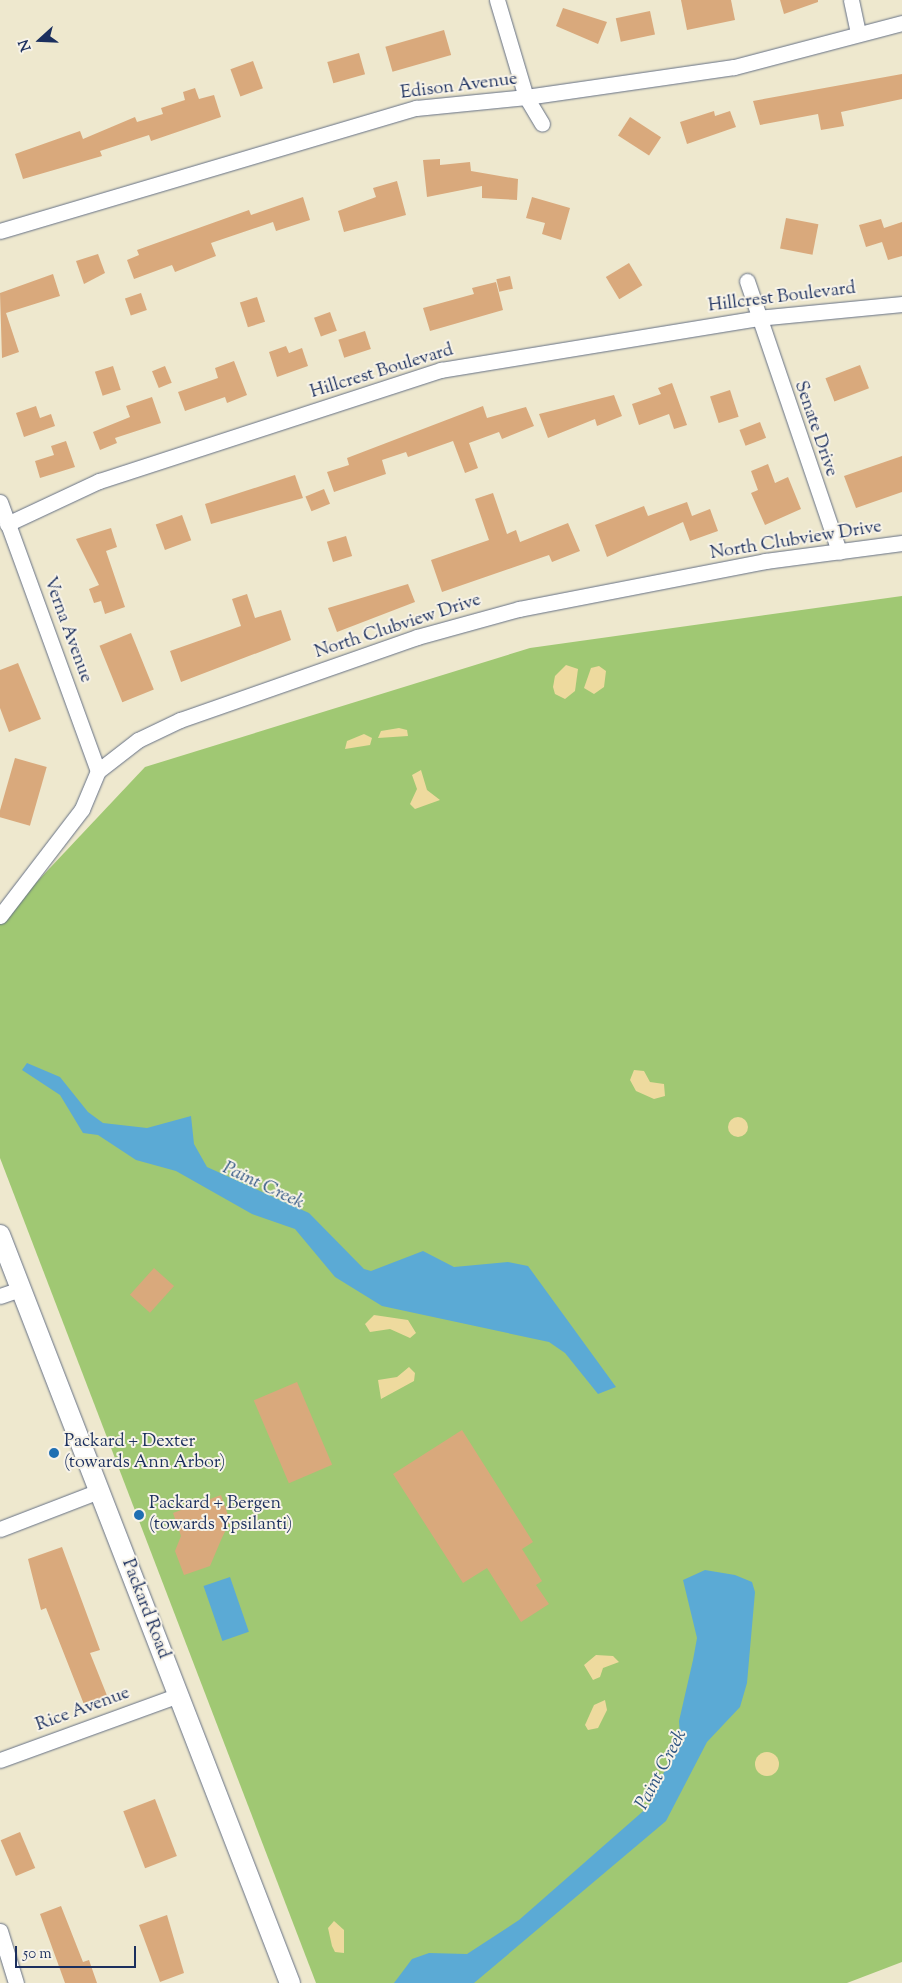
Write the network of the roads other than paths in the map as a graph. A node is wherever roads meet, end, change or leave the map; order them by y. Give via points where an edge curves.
1 (497, 0) edge
2 (851, 0) edge
3 (902, 23) edge
4 (858, 33) junction
5 (526, 98) junction
6 (542, 124) dead end
7 (0, 231) edge
8 (746, 281) dead end
9 (902, 304) edge
10 (757, 318) junction
11 (0, 502) edge
12 (7, 524) junction
13 (902, 543) edge
14 (838, 552) junction
15 (98, 771) junction
16 (0, 916) edge
17 (0, 1235) edge
18 (20, 1288) junction
19 (0, 1296) edge
20 (99, 1491) junction
21 (0, 1529) edge
22 (178, 1696) junction
23 (0, 1760) edge
24 (0, 1931) edge
25 (16, 1978) edge
26 (290, 1983) edge

1 - 5 street
2 - 4 street
3 - 4 street, Edison Avenue
4 - 5 street, Edison Avenue via 734,67
5 - 6 street
5 - 7 street, Edison Avenue via 416,108
8 - 10 street, Senate Drive
9 - 10 street, Hillcrest Boulevard
10 - 12 street, Hillcrest Boulevard via 441,370 99,481
10 - 14 street, Senate Drive
11 - 12 street, Verna Avenue
12 - 15 street, Verna Avenue
13 - 14 street, North Clubview Drive
14 - 15 street, North Clubview Drive via 766,561 520,609 417,637 180,720 138,740
15 - 16 street, North Clubview Drive via 82,809
17 - 18 main road, Packard Road
18 - 19 street
18 - 20 main road, Packard Road
20 - 21 street
20 - 22 main road, Packard Road
22 - 23 street, Rice Avenue
22 - 26 main road, Packard Road
24 - 25 street

